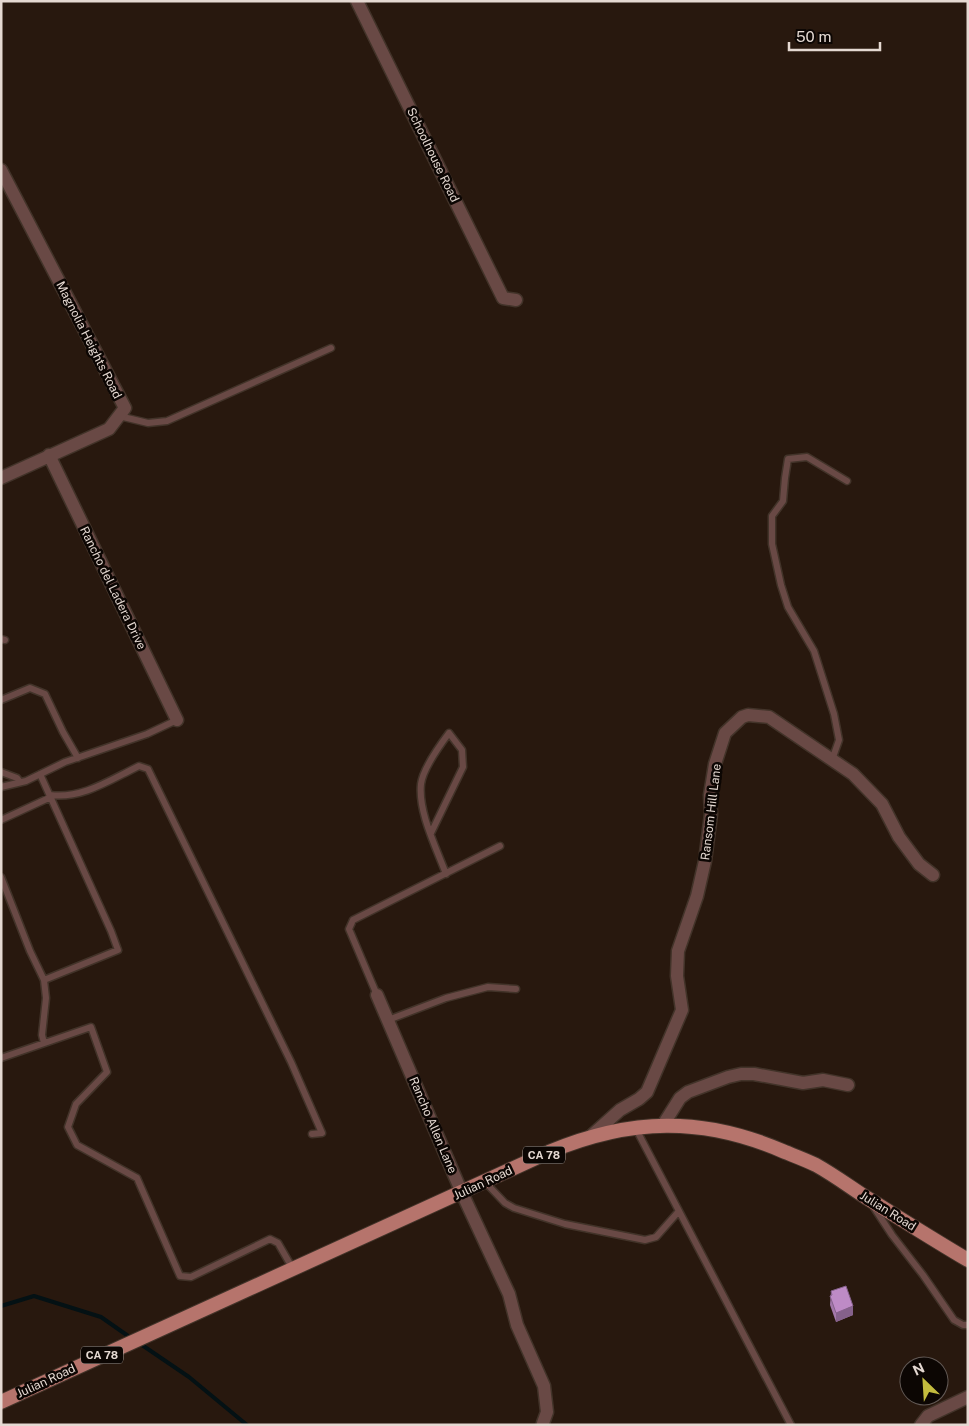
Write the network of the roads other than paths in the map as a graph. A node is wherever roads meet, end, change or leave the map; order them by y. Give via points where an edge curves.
1 (356, 1) edge
2 (1, 170) edge
3 (516, 300) dead end
4 (331, 348) dead end
5 (119, 416) junction
6 (49, 455) junction
7 (1, 478) edge
8 (847, 481) dead end
9 (1, 700) edge
10 (177, 720) joint
11 (78, 758) junction
12 (832, 760) junction
13 (1, 772) edge
14 (40, 774) junction
15 (20, 782) junction
16 (1, 787) edge
17 (51, 796) junction
18 (1, 820) edge
19 (431, 833) junction
20 (500, 846) dead end
21 (446, 874) junction
22 (934, 875) dead end
23 (1, 877) edge
24 (44, 980) junction
25 (516, 989) dead end
26 (377, 995) joint
27 (388, 1020) junction
28 (44, 1044) junction
29 (1, 1058) edge
30 (848, 1085) dead end
31 (662, 1125) junction
32 (635, 1127) junction
33 (312, 1134) dead end
34 (591, 1136) junction
35 (484, 1182) junction
36 (462, 1193) junction
37 (868, 1198) junction
38 (679, 1211) junction
39 (968, 1260) edge
40 (293, 1269) junction
41 (968, 1324) edge
42 (968, 1397) edge
43 (1, 1402) edge
44 (543, 1422) dead end
45 (791, 1425) edge
46 (921, 1425) edge

1 - 3 street, Schoolhouse Road via 503,298
2 - 5 street, Magnolia Heights Road via 125,408
4 - 5 lane via 167,421 148,423
5 - 6 street, Magnolia Heights Road via 109,428
6 - 7 street, Magnolia Heights Road
6 - 10 street, Rancho del Ladera Drive
8 - 12 lane via 807,457 788,459 783,501 772,516 772,544 780,585 788,607 814,651 834,714 839,740
9 - 11 lane via 30,688 45,694
10 - 11 lane
11 - 14 lane
12 - 22 street, Ransom Hill Lane via 853,774 882,804 899,838 920,864
12 - 34 street, Ransom Hill Lane via 769,717 742,717 725,733 715,764 706,861 678,951 677,976 682,1010 647,1092 620,1110
13 - 15 lane
14 - 15 lane
14 - 17 lane
15 - 16 lane
17 - 18 lane
17 - 24 lane via 118,950
17 - 33 lane via 86,792 140,766 148,769 291,1062 322,1133
19 - 19 lane via 423,811 421,783 435,751 449,733 462,750 463,767
19 - 21 lane
20 - 21 lane
21 - 26 lane via 353,920 349,929
23 - 24 lane
24 - 28 lane
25 - 27 lane via 488,987 446,998
26 - 27 street, Rancho Allen Lane
27 - 36 street, Rancho Allen Lane
28 - 29 lane
28 - 40 lane via 91,1027 107,1072 76,1104 68,1128 77,1145 137,1178 180,1276 192,1277 270,1239 278,1243
30 - 31 street via 823,1080 803,1083 754,1074 734,1076 688,1092
31 - 32 main road, Julian Road / CA 78
31 - 37 main road, Julian Road / CA 78 via 712,1129 760,1141 815,1165
32 - 34 main road, Julian Road / CA 78
32 - 38 lane
34 - 35 main road, Julian Road / CA 78
35 - 36 main road, Julian Road / CA 78
35 - 38 lane via 514,1208 565,1224 645,1240 656,1237
36 - 40 main road, Julian Road / CA 78
36 - 44 street, Rancho Allen Lane via 509,1294 516,1325 544,1386 547,1412
37 - 39 main road, Julian Road / CA 78
37 - 41 lane via 954,1320
38 - 45 lane
40 - 43 main road, Julian Road / CA 78
42 - 46 street via 928,1416

